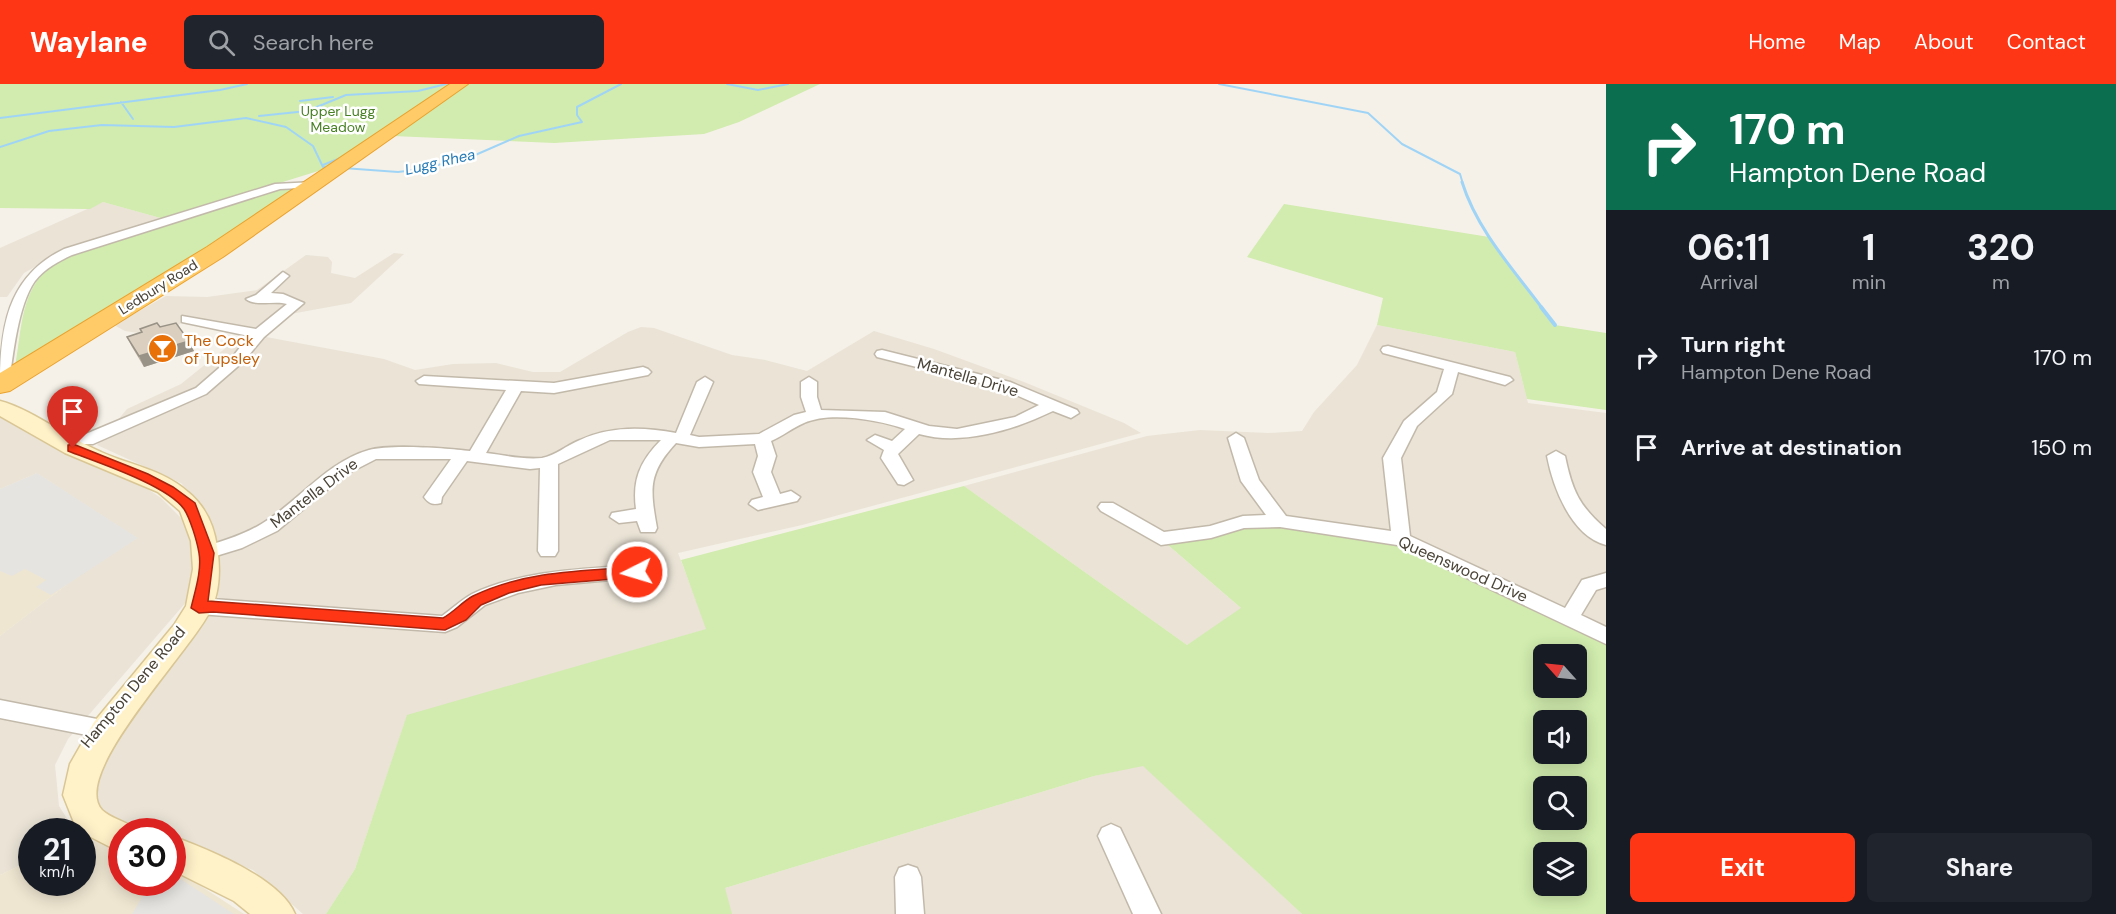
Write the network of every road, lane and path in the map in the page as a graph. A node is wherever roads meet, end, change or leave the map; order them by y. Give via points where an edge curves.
1 (460, 84) edge
2 (314, 185) junction
3 (283, 276) dead end
4 (314, 301) dead end
5 (297, 303) junction
6 (187, 319) dead end
7 (260, 334) junction
8 (1388, 350) dead end
9 (882, 354) dead end
10 (1452, 367) junction
11 (643, 372) dead end
12 (1505, 380) dead end
13 (424, 381) dead end
14 (705, 382) dead end
15 (809, 382) dead end
16 (516, 386) junction
17 (0, 392) edge
18 (1052, 405) junction
19 (1071, 413) dead end
20 (814, 414) junction
21 (916, 427) junction
22 (676, 438) junction
23 (1236, 438) dead end
24 (762, 439) junction
25 (87, 440) dead end
26 (875, 440) dead end
27 (893, 448) junction
28 (469, 455) junction
29 (1556, 456) dead end
30 (549, 462) junction
31 (904, 480) dead end
32 (428, 500) dead end
33 (774, 501) dead end
34 (1107, 507) dead end
35 (619, 517) dead end
36 (1280, 522) junction
37 (1401, 539) junction
38 (1606, 539) edge
39 (548, 551) dead end
40 (207, 553) junction
41 (637, 572) dead end
42 (1606, 580) edge
43 (199, 608) junction
44 (1570, 617) junction
45 (1606, 636) edge
46 (0, 710) edge
47 (97, 728) junction
48 (108, 832) edge
49 (1112, 836) dead end
50 (186, 859) edge
51 (908, 877) dead end
52 (277, 914) edge
53 (910, 914) edge
54 (1147, 914) edge

1 - 2 highway, Ledbury Road
2 - 17 highway, Ledbury Road
2 - 17 street via 279,186 50,260 27,283
3 - 5 street via 264,290 260,298 278,297
4 - 5 street
5 - 7 street
6 - 7 street
7 - 25 street via 201,391
8 - 10 street
9 - 18 street, Mantella Drive via 903,355 1005,385
10 - 12 street
10 - 37 street via 1444,394 1410,424 1392,458
11 - 16 street via 554,388
13 - 16 street via 456,377
14 - 22 street via 695,401 690,424
15 - 20 street
16 - 28 street
17 - 40 street, Hampton Dene Road via 73,448 143,476 190,506
18 - 19 street, Mantella Drive
18 - 21 street, Mantella Drive via 1020,421 971,432 940,434
20 - 21 street, Mantella Drive via 885,417
20 - 24 street, Mantella Drive
21 - 27 street
22 - 24 street, Mantella Drive via 699,442
22 - 30 street, Mantella Drive via 639,432 608,435
22 - 35 street via 653,456 644,471 647,521
23 - 36 street via 1250,481
24 - 33 street via 767,456 762,472
26 - 27 street
27 - 31 street via 890,458
28 - 30 street, Mantella Drive via 530,464
28 - 32 street
28 - 40 street, Mantella Drive via 388,453 363,457 339,471 270,527
29 - 38 street via 1562,492 1582,519
30 - 39 street via 556,529
34 - 36 street, Queenswood Drive via 1161,539 1211,532 1243,522
36 - 37 street, Queenswood Drive
37 - 44 street, Queenswood Drive
40 - 43 street, Hampton Dene Road
41 - 43 street via 541,580 505,588 475,602 445,624
42 - 44 street via 1589,585
43 - 47 street, Hampton Dene Road
44 - 45 street, Queenswood Drive
46 - 47 street
47 - 48 street, Hampton Dene Road via 68,772 65,790 78,820
49 - 54 street
50 - 52 street via 247,889
51 - 53 street

